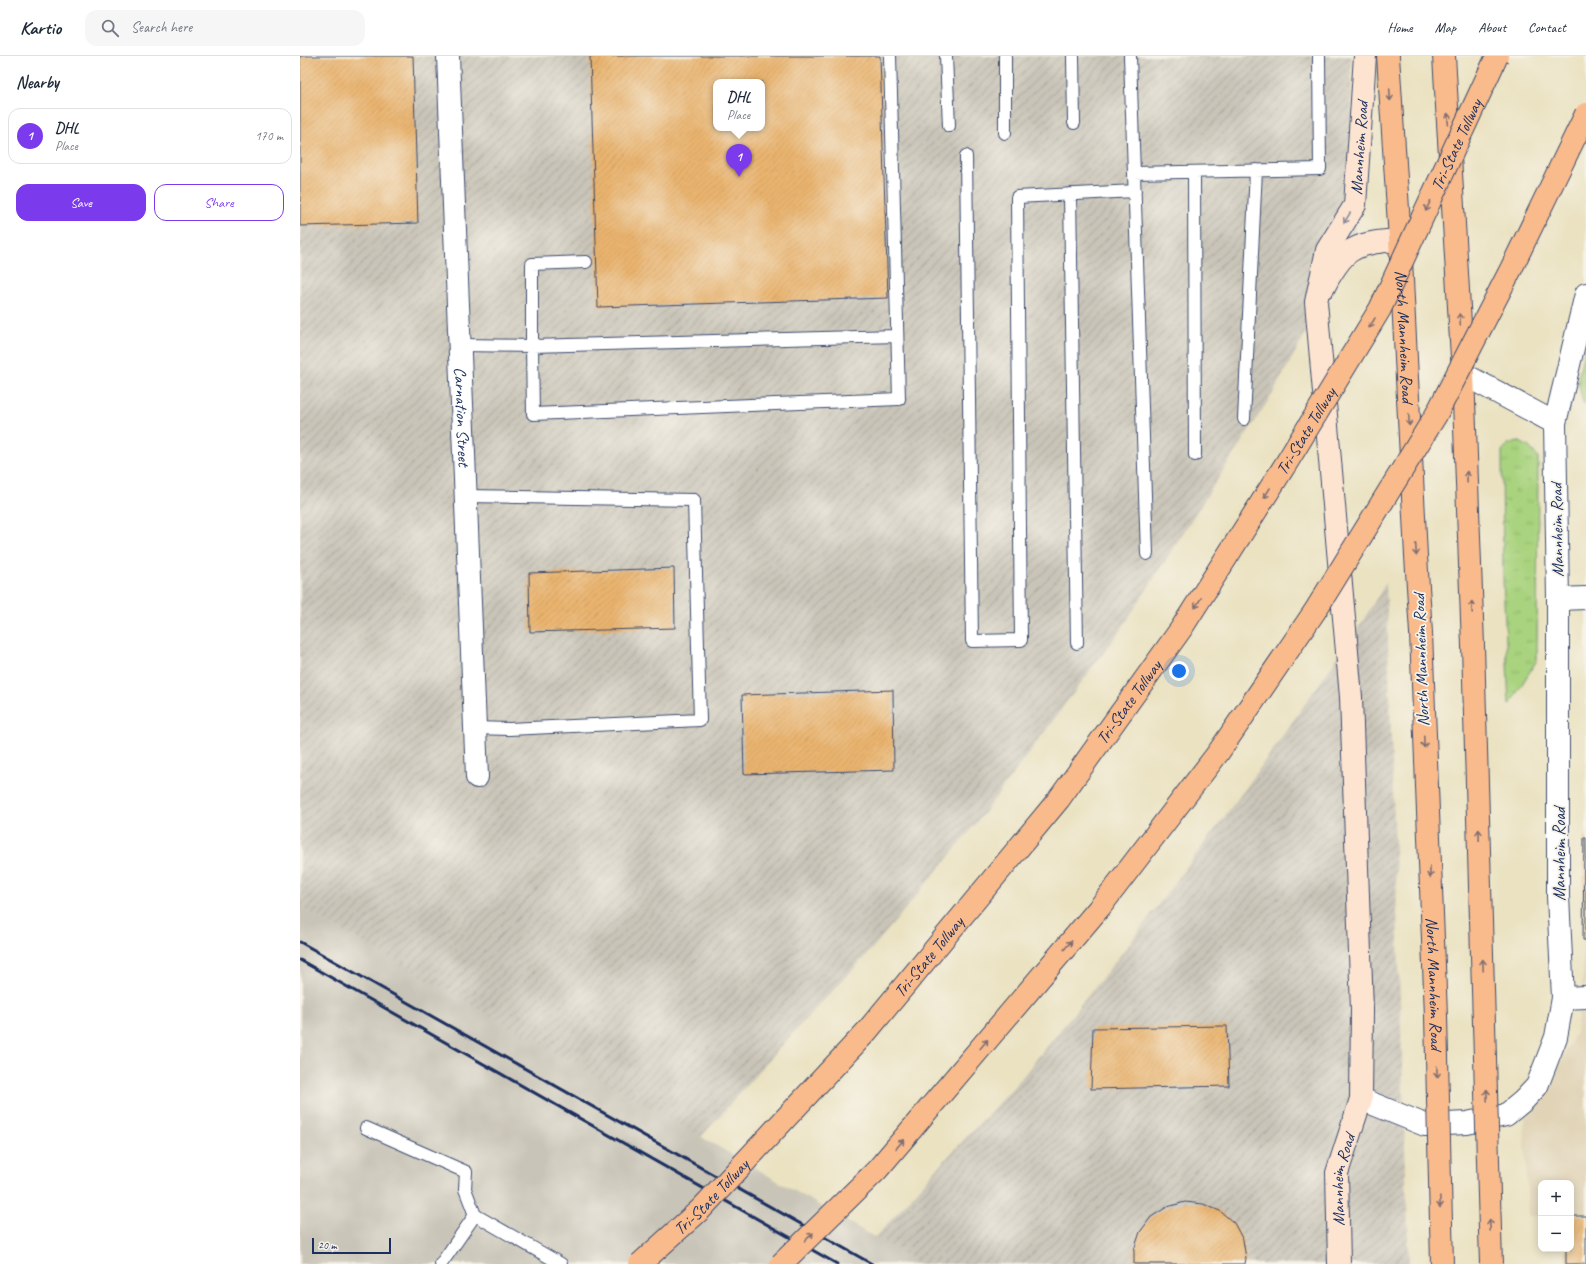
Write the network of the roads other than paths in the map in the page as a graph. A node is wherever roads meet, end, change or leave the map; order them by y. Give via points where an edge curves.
1 (448, 56) edge
2 (890, 56) edge
3 (946, 56) edge
4 (1005, 56) edge
5 (1072, 56) edge
6 (1130, 56) edge
7 (1319, 56) edge
8 (1365, 56) edge
9 (1388, 56) edge
10 (1444, 56) edge
11 (1497, 56) edge
12 (1586, 114) edge
13 (1074, 123) dead end
14 (949, 126) dead end
15 (1005, 133) dead end
16 (966, 156) dead end
17 (1256, 170) junction
18 (1194, 172) junction
19 (1134, 173) junction
20 (1135, 191) junction
21 (1070, 194) junction
22 (1400, 240) junction
23 (586, 262) dead end
24 (1586, 294) edge
25 (1316, 302) junction
26 (897, 336) junction
27 (460, 345) junction
28 (532, 346) junction
29 (1463, 374) junction
30 (1244, 419) dead end
31 (1555, 423) junction
32 (1195, 455) dead end
33 (466, 496) junction
34 (1148, 554) dead end
35 (1586, 598) edge
36 (1558, 599) junction
37 (1077, 643) dead end
38 (475, 728) junction
39 (477, 777) dead end
40 (1586, 997) edge
41 (1563, 998) junction
42 (1361, 1098) junction
43 (366, 1128) dead end
44 (475, 1215) junction
45 (441, 1264) edge
46 (561, 1264) edge
47 (640, 1264) edge
48 (781, 1264) edge
49 (1339, 1264) edge
50 (1442, 1264) edge
51 (1491, 1264) edge

1 - 27 street, Carnation Street
2 - 26 lane
3 - 14 lane
4 - 15 lane
5 - 13 lane
6 - 19 lane
7 - 17 lane via 1320,168
8 -> 25 street, Mannheim Road via 1355,205 1326,250
9 -> 22 main road, North Mannheim Road
29 -> 10 main road
11 -> 47 main road, Tri-State Tollway, bridge via 1380,309 1182,629 1059,799 867,1031 701,1209
48 -> 12 main road, bridge via 877,1170 1100,907 1222,747 1315,611 1436,415 1511,269
16 - 21 lane via 972,641 1021,640 1017,197
17 - 18 lane
17 - 30 lane
18 - 19 lane
18 - 32 lane
19 - 20 lane
20 - 21 lane
20 - 34 lane
21 - 37 lane
22 - 25 street via 1374,242 1351,250 1331,272
22 -> 50 main road, North Mannheim Road, bridge via 1421,633 1436,1016
23 - 28 lane via 532,264
24 - 31 street, Mannheim Road
25 - 42 street, Mannheim Road via 1351,697 1362,1010
26 - 28 lane
26 - 28 lane via 899,399 533,414
27 - 28 lane
27 - 33 street, Carnation Street
29 - 31 street
51 -> 29 main road, bridge
31 - 36 street, Mannheim Road
33 - 38 street, Carnation Street
33 - 38 lane via 694,500 700,720 509,729
35 - 36 street
36 - 41 street, Mannheim Road via 1558,896
38 - 39 street, Carnation Street
40 - 41 street
41 - 42 street, Mannheim Road via 1556,1037 1537,1086 1506,1115 1467,1123 1425,1125
42 - 49 street, Mannheim Road via 1337,1173
43 - 44 lane via 466,1172 465,1189
44 - 45 lane
44 - 46 lane

